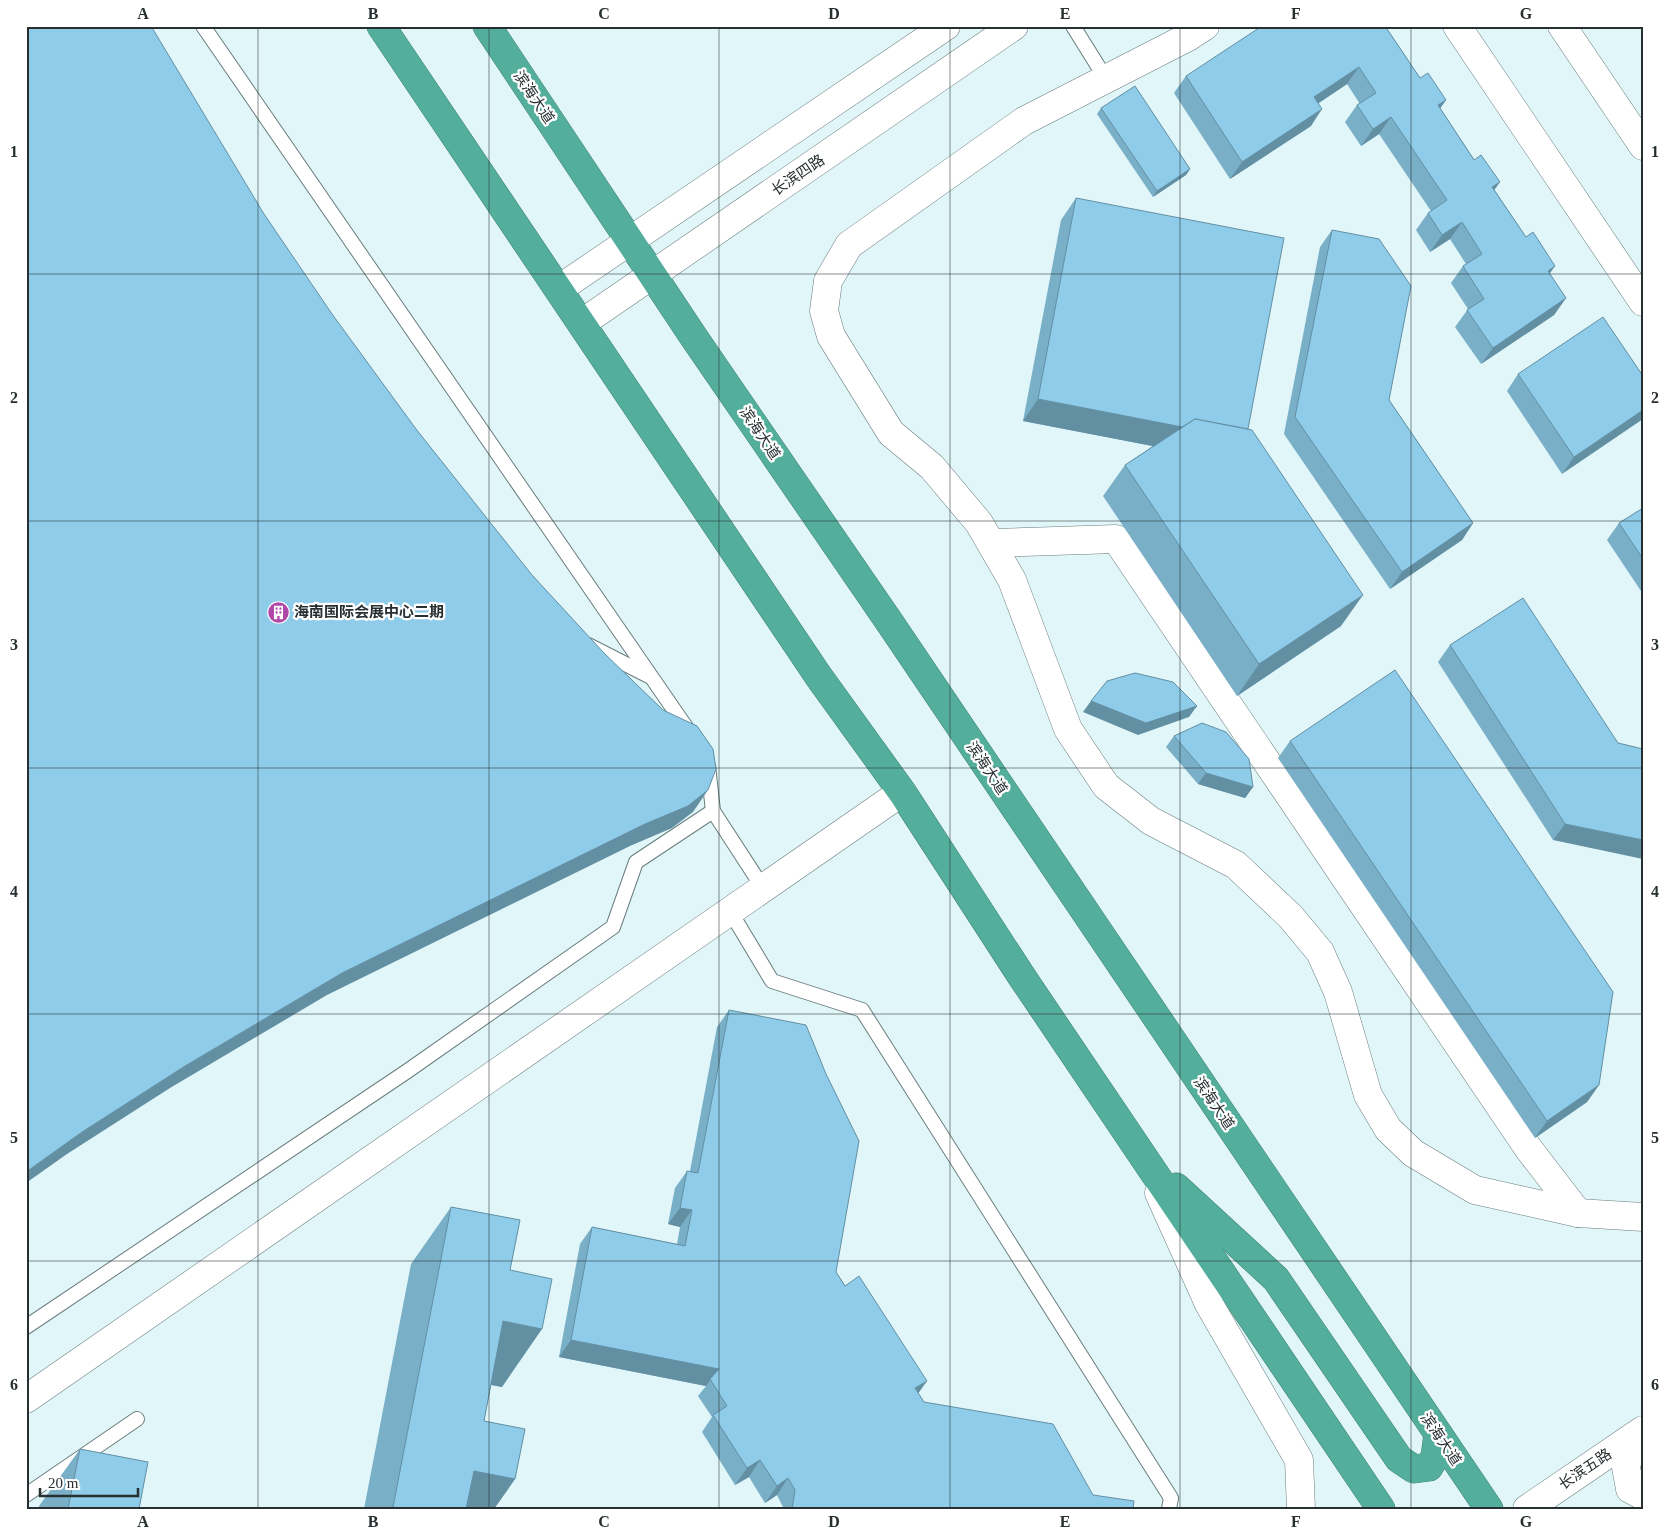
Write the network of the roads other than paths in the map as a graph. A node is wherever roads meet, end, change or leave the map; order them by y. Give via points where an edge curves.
1 (202, 26) edge
2 (381, 26) edge
3 (487, 26) edge
4 (946, 26) edge
5 (1014, 26) edge
6 (1073, 26) edge
7 (1205, 26) edge
8 (1456, 26) edge
9 (1562, 26) edge
10 (1106, 79) junction
11 (1643, 146) edge
12 (629, 240) junction
13 (652, 275) junction
14 (559, 289) junction
15 (1643, 302) edge
16 (582, 323) junction
17 (991, 543) junction
18 (581, 641) edge
19 (651, 677) junction
20 (902, 792) junction
21 (713, 810) junction
22 (763, 888) junction
23 (730, 912) junction
24 (1143, 1158) junction
25 (1578, 1213) junction
26 (1643, 1217) edge
27 (26, 1327) edge
28 (26, 1399) edge
29 (137, 1419) dead end
30 (1438, 1434) junction
31 (1638, 1434) edge
32 (26, 1495) edge
33 (1643, 1496) edge
34 (1170, 1509) edge
35 (1301, 1509) edge
36 (1380, 1509) edge
37 (1489, 1509) edge
38 (1527, 1509) edge

1 - 19 lane
2 - 14 highway
3 - 12 highway, 滨海大道
4 - 12 street
5 - 13 street, 长滨四路
6 - 10 lane
7 - 10 street
8 - 15 street
9 - 11 street
10 - 17 street via 1024,121 849,245 828,281 824,311 831,336 891,433 932,467 979,523
12 - 13 highway, 滨海大道
12 - 14 street
13 - 16 street, 长滨四路
13 - 30 highway, 滨海大道
14 - 16 highway
16 - 20 highway via 819,677
17 - 25 street via 1116,539 1528,1148
17 - 25 street via 1012,580 1068,729 1106,786 1151,822 1236,865 1291,917 1320,952 1338,992 1368,1095 1388,1129 1413,1153 1475,1190
18 - 19 lane
19 - 21 lane via 708,759
20 - 22 street
20 - 24 highway
21 - 22 lane
21 - 27 lane via 636,862 613,927 406,1072
22 - 23 street
23 - 28 street
23 - 34 lane via 772,981 862,1010 1171,1498
24 - 30 highway via 1276,1279 1399,1459 1414,1469 1428,1467 1435,1456
24 - 35 street via 1208,1304 1299,1460
24 - 36 highway
25 - 26 street
29 - 32 lane
30 - 37 highway, 滨海大道
31 - 33 street via 1626,1467 1630,1490
31 - 38 street, 长滨五路

